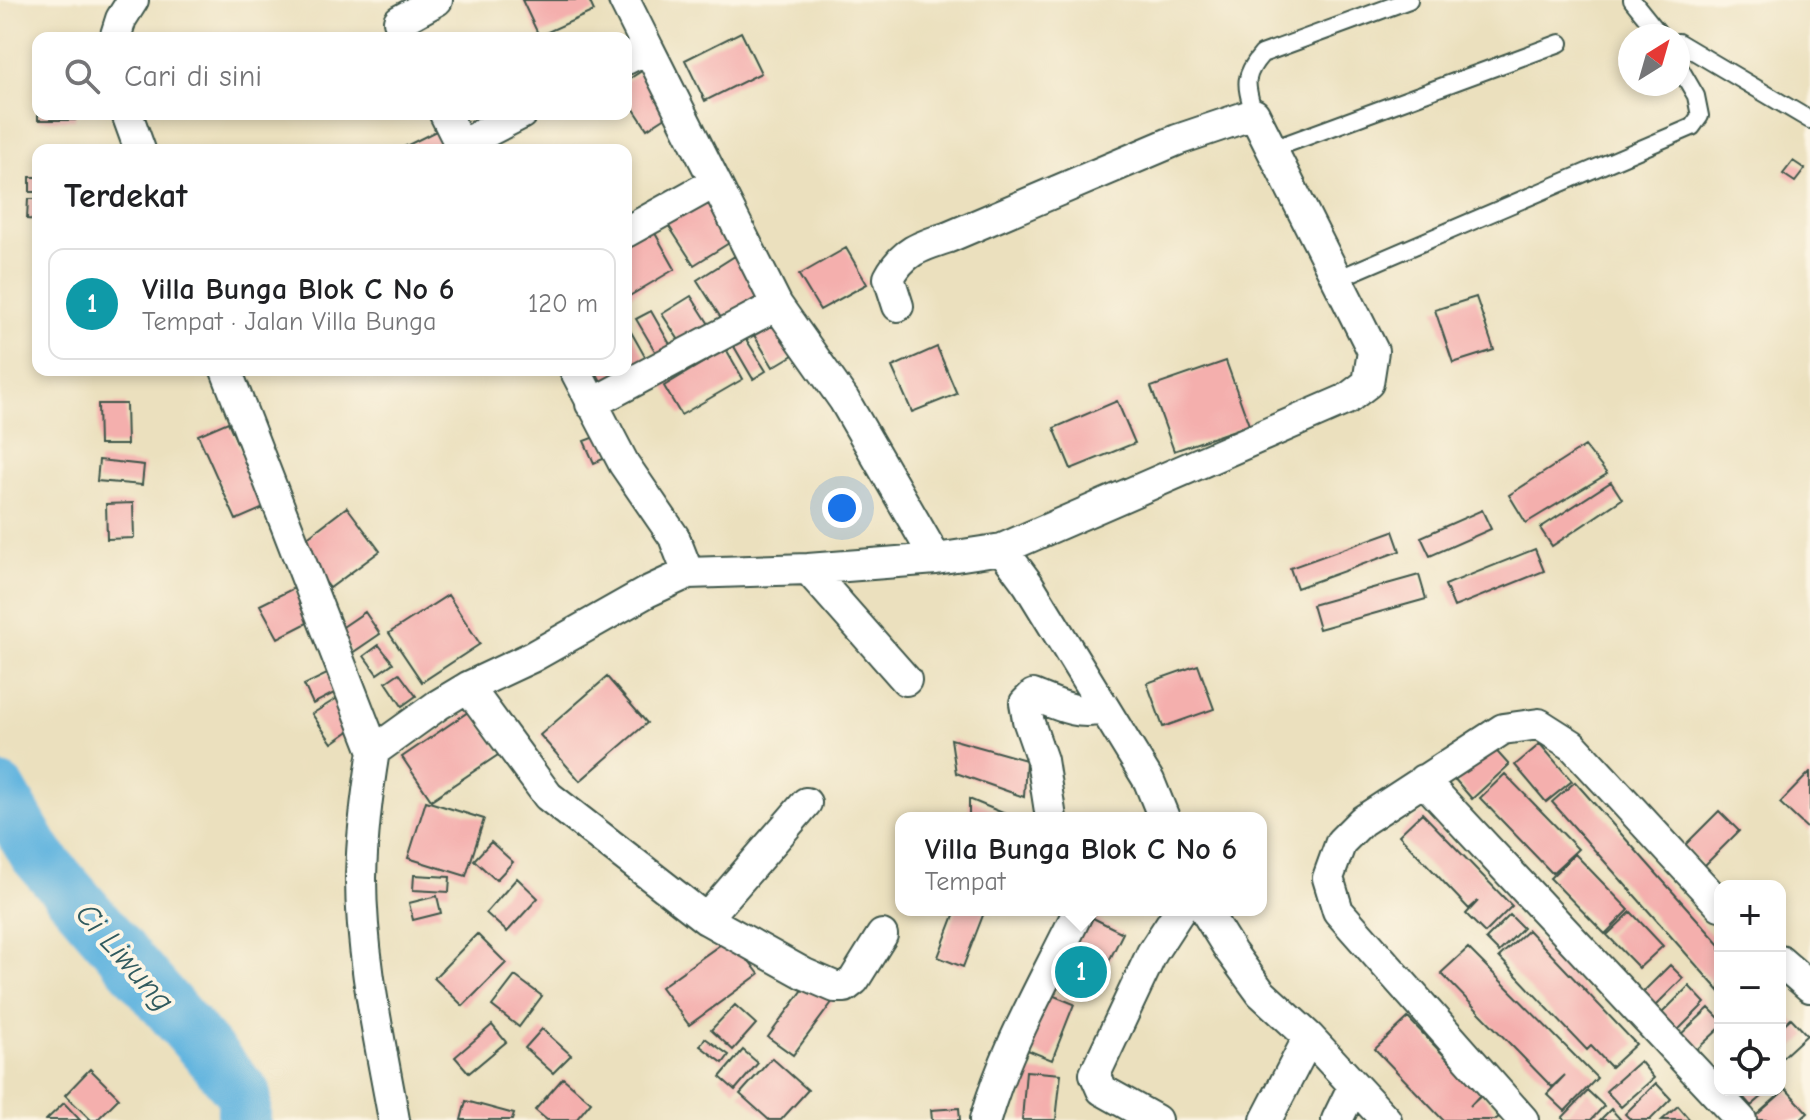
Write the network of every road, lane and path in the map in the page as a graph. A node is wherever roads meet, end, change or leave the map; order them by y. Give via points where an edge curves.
1 (133, 0) edge
2 (437, 0) edge
3 (624, 0) edge
4 (1409, 0) edge
5 (1632, 0) edge
6 (398, 20) edge
7 (1653, 24) edge
8 (117, 32) edge
9 (632, 32) edge
10 (632, 33) edge
11 (1560, 43) dead end
12 (1690, 49) edge
13 (637, 53) edge
14 (1690, 86) edge
15 (1254, 114) junction
16 (129, 120) edge
17 (448, 120) edge
18 (511, 120) edge
19 (1810, 120) edge
20 (138, 144) edge
21 (460, 144) edge
22 (469, 144) edge
23 (1270, 150) junction
24 (714, 183) junction
25 (632, 229) edge
26 (1337, 279) junction
27 (777, 305) junction
28 (898, 306) dead end
29 (228, 376) edge
30 (578, 376) edge
31 (591, 404) junction
32 (1002, 549) junction
33 (936, 559) junction
34 (808, 569) junction
35 (688, 573) junction
36 (906, 680) dead end
37 (468, 687) junction
38 (1102, 708) junction
39 (374, 751) junction
40 (1423, 780) junction
41 (806, 803) dead end
42 (1050, 812) edge
43 (1162, 812) edge
44 (1714, 899) edge
45 (1076, 916) edge
46 (1176, 916) edge
47 (1209, 916) edge
48 (706, 919) junction
49 (882, 935) dead end
50 (1786, 966) edge
51 (1810, 987) edge
52 (1309, 1037) junction
53 (1353, 1087) junction
54 (394, 1120) edge
55 (985, 1120) edge
56 (1156, 1120) edge
57 (1266, 1120) edge
58 (1337, 1120) edge
59 (1386, 1120) edge
60 (1523, 1120) edge
61 (1741, 1120) edge

1 - 8 street
2 - 6 street
3 - 9 street
4 - 15 lane via 1262,54 1249,69
5 - 7 lane
10 - 13 street
11 - 23 lane
12 - 19 lane
13 - 24 street
14 - 26 lane via 1700,116 1692,127
15 - 23 street
15 - 28 street via 1177,140 919,247 898,261 889,278
16 - 20 street
17 - 21 street
18 - 22 street
23 - 26 street
24 - 25 street
24 - 27 street
26 - 32 street via 1373,351 1368,383 1347,399
27 - 31 street
27 - 33 street via 844,400
29 - 39 street
30 - 31 street
31 - 35 street via 674,537
32 - 33 street
32 - 38 street
33 - 34 street
34 - 35 street
34 - 36 street
35 - 37 street
37 - 39 street
37 - 48 street via 548,796
38 - 42 street via 1069,709 1033,695 1025,703
38 - 43 street via 1149,781
39 - 54 street via 361,880 368,966
40 - 44 street via 1503,729 1539,724 1572,745
40 - 60 street via 1362,821 1341,842 1328,878 1338,911
40 - 61 street
41 - 48 street
45 - 55 street via 1012,1045
46 - 56 street via 1152,953 1095,1074 1102,1090
47 - 52 street via 1261,993
48 - 49 street via 835,987 854,980
50 - 51 street
52 - 53 street
52 - 57 street
53 - 58 street
53 - 59 street

